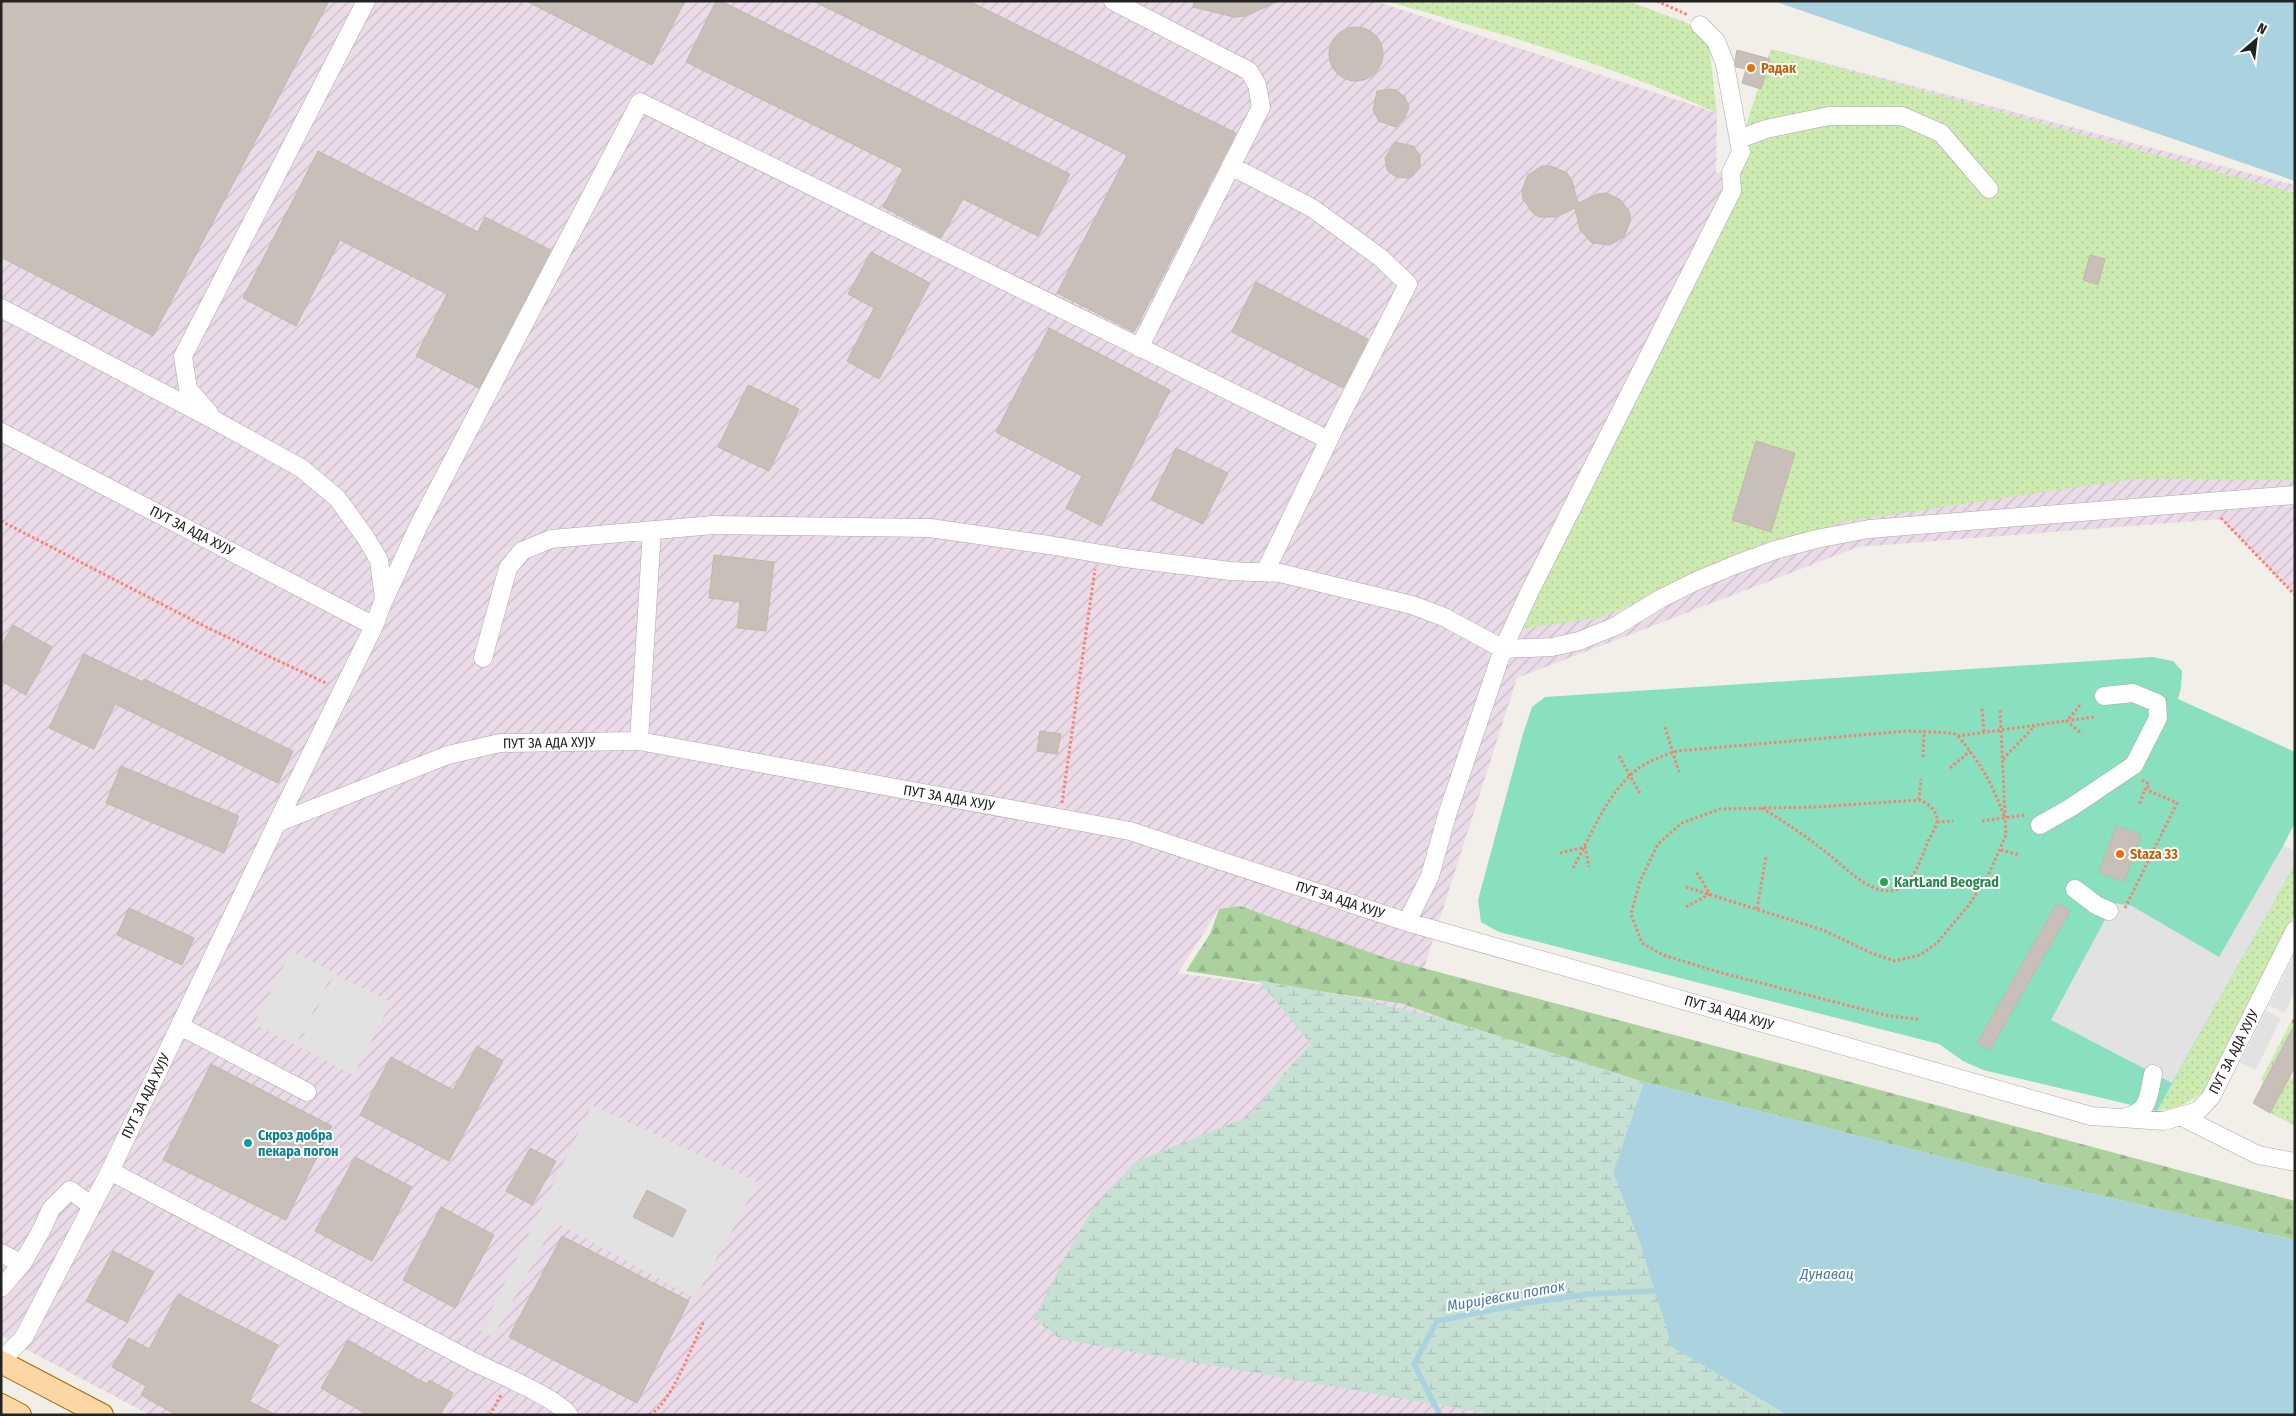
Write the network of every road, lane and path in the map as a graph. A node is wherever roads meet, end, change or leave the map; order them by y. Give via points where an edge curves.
1 (366, 1) edge
2 (1113, 1) edge
3 (1700, 25) dead end
4 (1738, 139) junction
5 (1230, 166) junction
6 (1989, 189) dead end
7 (1, 308) edge
8 (1139, 348) junction
9 (216, 421) junction
10 (1, 432) edge
11 (1329, 440) junction
12 (2295, 495) edge
13 (2217, 501) junction
14 (1, 521) edge
15 (652, 530) junction
16 (1098, 553) junction
17 (1265, 572) junction
18 (2295, 595) edge
19 (384, 599) junction
20 (374, 626) junction
21 (1503, 649) junction
22 (483, 658) dead end
23 (342, 691) junction
24 (2104, 696) dead end
25 (2080, 705) dead end
26 (2000, 708) dead end
27 (1982, 709) dead end
28 (2094, 717) dead end
29 (2068, 721) junction
30 (2036, 726) junction
31 (1665, 727) dead end
32 (2001, 730) junction
33 (1924, 731) junction
34 (1984, 733) junction
35 (2082, 734) dead end
36 (1958, 736) junction
37 (639, 741) junction
38 (1970, 751) junction
39 (1674, 752) junction
40 (1619, 756) dead end
41 (1923, 757) dead end
42 (2002, 760) junction
43 (1950, 768) dead end
44 (1679, 772) dead end
45 (1631, 776) junction
46 (1920, 779) dead end
47 (1641, 795) dead end
48 (1919, 800) junction
49 (2139, 806) dead end
50 (1762, 808) junction
51 (1060, 818) junction
52 (2005, 819) junction
53 (2033, 820) joint
54 (1953, 821) dead end
55 (1982, 821) dead end
56 (1937, 822) junction
57 (277, 823) junction
58 (1585, 847) junction
59 (2001, 850) junction
60 (1560, 853) dead end
61 (2020, 855) dead end
62 (1766, 857) dead end
63 (1589, 867) dead end
64 (1574, 868) dead end
65 (1696, 871) dead end
66 (1686, 887) dead end
67 (2076, 889) dead end
68 (1710, 894) junction
69 (1686, 907) dead end
70 (1757, 909) junction
71 (2116, 913) joint
72 (1407, 922) junction
73 (2295, 930) edge
74 (1919, 1019) dead end
75 (180, 1026) junction
76 (2154, 1074) dead end
77 (307, 1092) dead end
78 (2182, 1117) junction
79 (2120, 1119) junction
80 (2295, 1162) edge
81 (110, 1171) junction
82 (92, 1206) junction
83 (1, 1253) edge
84 (22, 1264) junction
85 (1, 1288) edge
86 (704, 1321) dead end
87 (1, 1362) edge
88 (509, 1380) junction
89 (1, 1405) edge
90 (20, 1415) edge
91 (102, 1415) edge
92 (490, 1415) edge
93 (569, 1415) edge
94 (650, 1415) edge

1 - 9 lane via 183,356 188,389
2 - 5 lane via 1249,71 1258,85 1261,107
3 - 4 lane via 1716,41 1726,64
4 - 6 lane via 1766,129 1829,116 1902,116 1941,133
4 - 21 lane via 1741,152 1731,172 1732,191
5 - 8 lane
5 - 11 lane via 1312,208 1381,258 1408,284
7 - 9 lane
8 - 11 lane
8 - 19 lane via 640,102 418,525
9 - 19 lane via 301,468 337,498 379,560
10 - 20 lane, ПУТ ЗА АДА ХУЈУ
11 - 17 lane
12 - 13 lane
13 - 18 path via 2221,519
13 - 21 lane via 1869,529 1816,539 1775,550 1694,582 1616,626 1579,641 1552,647
14 - 23 path via 197,622
15 - 16 lane via 714,525 930,528
15 - 22 lane via 551,539 522,551 508,568
15 - 37 lane
16 - 17 lane via 1230,571
16 - 51 path
17 - 21 lane via 1412,605 1444,617
19 - 20 lane
20 - 23 lane, ПУТ ЗА АДА ХУЈУ
21 - 72 lane via 1430,876
23 - 57 lane, ПУТ ЗА АДА ХУЈУ
24 - 53 lane via 2133,693 2157,703 2158,718 2134,764 2070,808
25 - 29 path
26 - 32 path
27 - 34 path
28 - 29 path
29 - 30 path
29 - 35 path
30 - 32 path
30 - 42 path
31 - 39 path
32 - 34 path
32 - 42 path
33 - 36 path
33 - 39 path
33 - 41 path
34 - 36 path
36 - 38 path
37 - 51 lane, ПУТ ЗА АДА ХУЈУ
37 - 57 lane, ПУТ ЗА АДА ХУЈУ via 500,743 448,755
38 - 43 path
38 - 52 path via 1992,784
39 - 44 path
39 - 45 path
40 - 45 path
42 - 52 path
45 - 47 path
45 - 58 path via 1602,814
46 - 48 path
48 - 50 path
48 - 56 path via 1934,811
49 - 71 path via 2145,789 2177,803
50 - 56 path via 1852,874 1876,889 1890,891 1904,885 1914,874
50 - 74 path via 1720,809 1682,823 1658,844 1640,881 1631,914 1642,943 1663,955 1722,973 1889,1016
51 - 72 lane, ПУТ ЗА АДА ХУЈУ via 1130,831
52 - 53 path
52 - 55 path
52 - 59 path via 2006,835
54 - 56 path
57 - 75 lane, ПУТ ЗА АДА ХУЈУ
58 - 60 path
58 - 63 path
58 - 64 path
59 - 61 path
59 - 70 path via 1968,906 1937,943 1920,956 1895,961 1823,930
62 - 70 path
65 - 68 path
66 - 68 path
67 - 71 lane via 2096,905
68 - 69 path
68 - 70 path
72 - 79 lane, ПУТ ЗА АДА ХУЈУ via 2091,1116
73 - 78 lane, ПУТ ЗА АДА ХУЈУ via 2212,1097 2198,1111
75 - 77 lane
75 - 81 lane, ПУТ ЗА АДА ХУЈУ
76 - 79 lane via 2148,1104 2137,1115
78 - 79 lane, ПУТ ЗА АДА ХУЈУ via 2164,1122
78 - 80 lane via 2258,1155
81 - 82 lane, ПУТ ЗА АДА ХУЈУ
81 - 88 lane
82 - 84 lane via 70,1190 51,1210
82 - 87 lane, ПУТ ЗА АДА ХУЈУ via 24,1337
83 - 84 lane
84 - 85 lane
86 - 94 path via 670,1391 657,1411
87 - 91 main road
88 - 92 path
88 - 93 lane via 561,1406
89 - 90 main road

